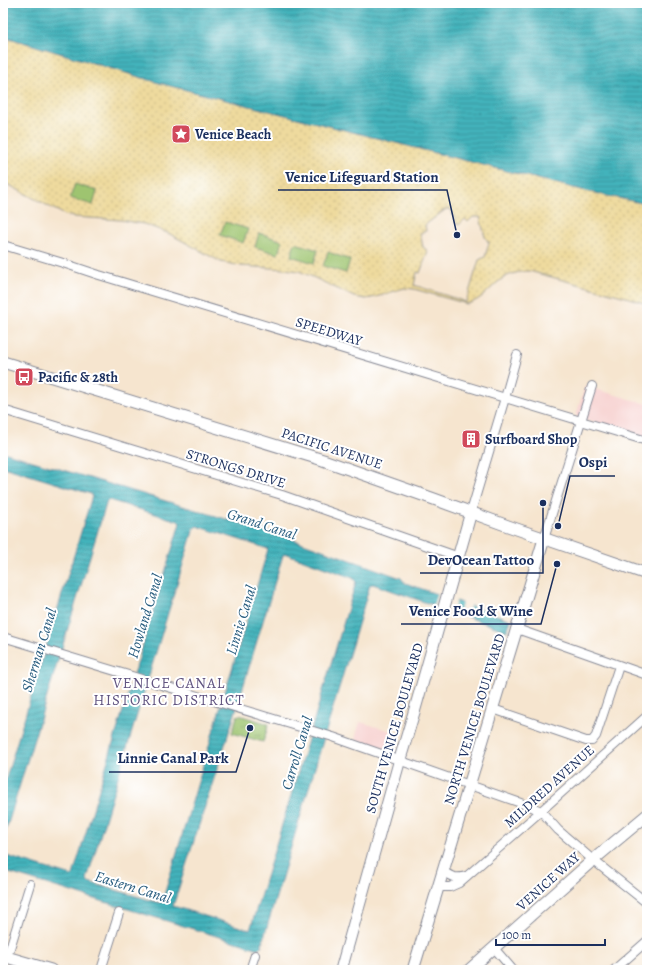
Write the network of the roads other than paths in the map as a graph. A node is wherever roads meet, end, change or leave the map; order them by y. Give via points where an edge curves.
1 (3, 245) edge
2 (517, 355) dead end
3 (3, 362) edge
4 (592, 386) dead end
5 (505, 398) junction
6 (3, 410) edge
7 (580, 421) junction
8 (647, 441) edge
9 (471, 512) junction
10 (544, 539) junction
11 (459, 557) junction
12 (647, 574) edge
13 (517, 629) junction
14 (5, 637) edge
15 (619, 666) junction
16 (647, 675) edge
17 (493, 709) junction
18 (647, 716) edge
19 (400, 759) junction
20 (469, 784) junction
21 (541, 811) junction
22 (647, 815) edge
23 (593, 860) junction
24 (443, 871) junction
25 (467, 876) junction
26 (30, 884) dead end
27 (438, 887) junction
28 (647, 903) edge
29 (119, 913) dead end
30 (647, 941) edge
31 (494, 948) junction
32 (255, 955) dead end
33 (3, 956) edge
34 (51, 970) edge
35 (101, 970) edge
36 (250, 970) edge
37 (341, 970) edge
38 (413, 970) edge
39 (469, 970) edge
40 (512, 970) edge
41 (614, 970) edge

1 - 5 street, SPEEDWAY
2 - 5 street, SOUTH VENICE BOULEVARD
3 - 9 main road, PACIFIC AVENUE via 323,460
4 - 7 street, NORTH VENICE BOULEVARD
5 - 7 street, SPEEDWAY
5 - 9 street, SOUTH VENICE BOULEVARD
6 - 11 street, STRONGS DRIVE via 282,495
7 - 8 street, SPEEDWAY
7 - 10 street, NORTH VENICE BOULEVARD
9 - 10 main road, PACIFIC AVENUE
9 - 11 main road, SOUTH VENICE BOULEVARD
10 - 12 main road, PACIFIC AVENUE
10 - 13 main road, NORTH VENICE BOULEVARD
11 - 19 main road, SOUTH VENICE BOULEVARD
13 - 15 street
13 - 17 main road, NORTH VENICE BOULEVARD
14 - 19 street
15 - 16 street
15 - 17 street via 596,736 592,741
17 - 20 main road, NORTH VENICE BOULEVARD
18 - 21 street, MILDRED AVENUE
19 - 20 street
19 - 37 main road, SOUTH VENICE BOULEVARD
20 - 21 street
20 - 24 main road, NORTH VENICE BOULEVARD
21 - 23 street via 558,830
21 - 25 street, MILDRED AVENUE
22 - 23 main road, VENICE WAY
23 - 28 street
23 - 31 main road, VENICE WAY
24 - 25 street via 454,877
24 - 27 main road, NORTH VENICE BOULEVARD
25 - 27 street, MILDRED AVENUE via 455,886
26 - 33 street via 10,948
27 - 38 main road, NORTH VENICE BOULEVARD
29 - 35 street
30 - 41 street
31 - 39 main road, VENICE WAY
31 - 40 street
32 - 36 street
33 - 34 main road

